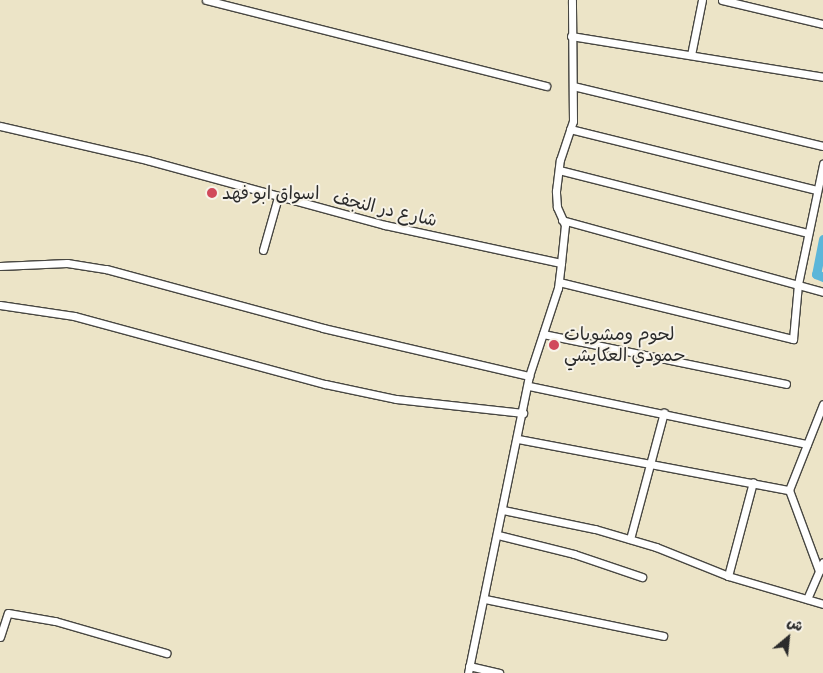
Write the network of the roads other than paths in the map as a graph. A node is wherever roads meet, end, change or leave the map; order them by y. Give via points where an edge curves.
1 (206, 0) edge
2 (572, 0) edge
3 (702, 0) edge
4 (722, 0) edge
5 (823, 24) edge
6 (571, 36) junction
7 (691, 55) junction
8 (823, 77) edge
9 (546, 86) dead end
10 (574, 86) junction
11 (0, 126) edge
12 (570, 129) junction
13 (823, 146) edge
14 (823, 164) edge
15 (559, 170) junction
16 (817, 190) junction
17 (278, 197) junction
18 (562, 220) junction
19 (808, 233) junction
20 (263, 250) dead end
21 (561, 263) junction
22 (0, 266) edge
23 (559, 282) junction
24 (798, 284) junction
25 (823, 292) edge
26 (0, 305) edge
27 (543, 334) junction
28 (529, 376) junction
29 (786, 384) dead end
30 (529, 386) junction
31 (823, 404) edge
32 (664, 412) junction
33 (523, 414) junction
34 (518, 439) junction
35 (807, 444) junction
36 (652, 463) junction
37 (753, 482) junction
38 (789, 490) junction
39 (503, 510) junction
40 (498, 535) junction
41 (630, 539) junction
42 (823, 562) edge
43 (819, 571) junction
44 (728, 576) junction
45 (642, 577) dead end
46 (485, 598) junction
47 (807, 599) junction
48 (823, 604) edge
49 (663, 636) dead end
50 (0, 637) edge
51 (166, 653) dead end
52 (469, 670) edge
53 (499, 673) edge

1 - 9 street
2 - 6 street
3 - 7 street
4 - 5 street
6 - 7 street
6 - 10 street
7 - 8 street
10 - 12 street
10 - 13 street
11 - 17 street, شارع در النجف via 147,160
12 - 15 street
12 - 16 street
14 - 16 street
15 - 18 street via 557,207
15 - 19 street
16 - 19 street
17 - 20 street
17 - 21 street, شارع در النجف via 385,226
18 - 21 street via 565,225
18 - 24 street
19 - 24 street
21 - 23 street
22 - 28 street via 45,262 85,265 323,328
23 - 24 street via 793,339
23 - 27 street
24 - 25 street
26 - 33 street via 74,316 325,384 396,399
27 - 28 street
27 - 29 street
28 - 30 street
30 - 32 street
30 - 33 street
31 - 35 street
32 - 35 street
32 - 36 street
33 - 34 street
34 - 36 street
34 - 39 street
35 - 38 street
36 - 37 street
36 - 41 street
37 - 38 street
37 - 44 street
38 - 43 street
39 - 40 street
39 - 41 street
40 - 45 street via 574,554
40 - 46 street
41 - 44 street via 700,562
42 - 43 street
43 - 47 street
44 - 47 street
46 - 49 street
46 - 52 street
47 - 48 street
50 - 51 street via 8,613 55,621
52 - 53 street

